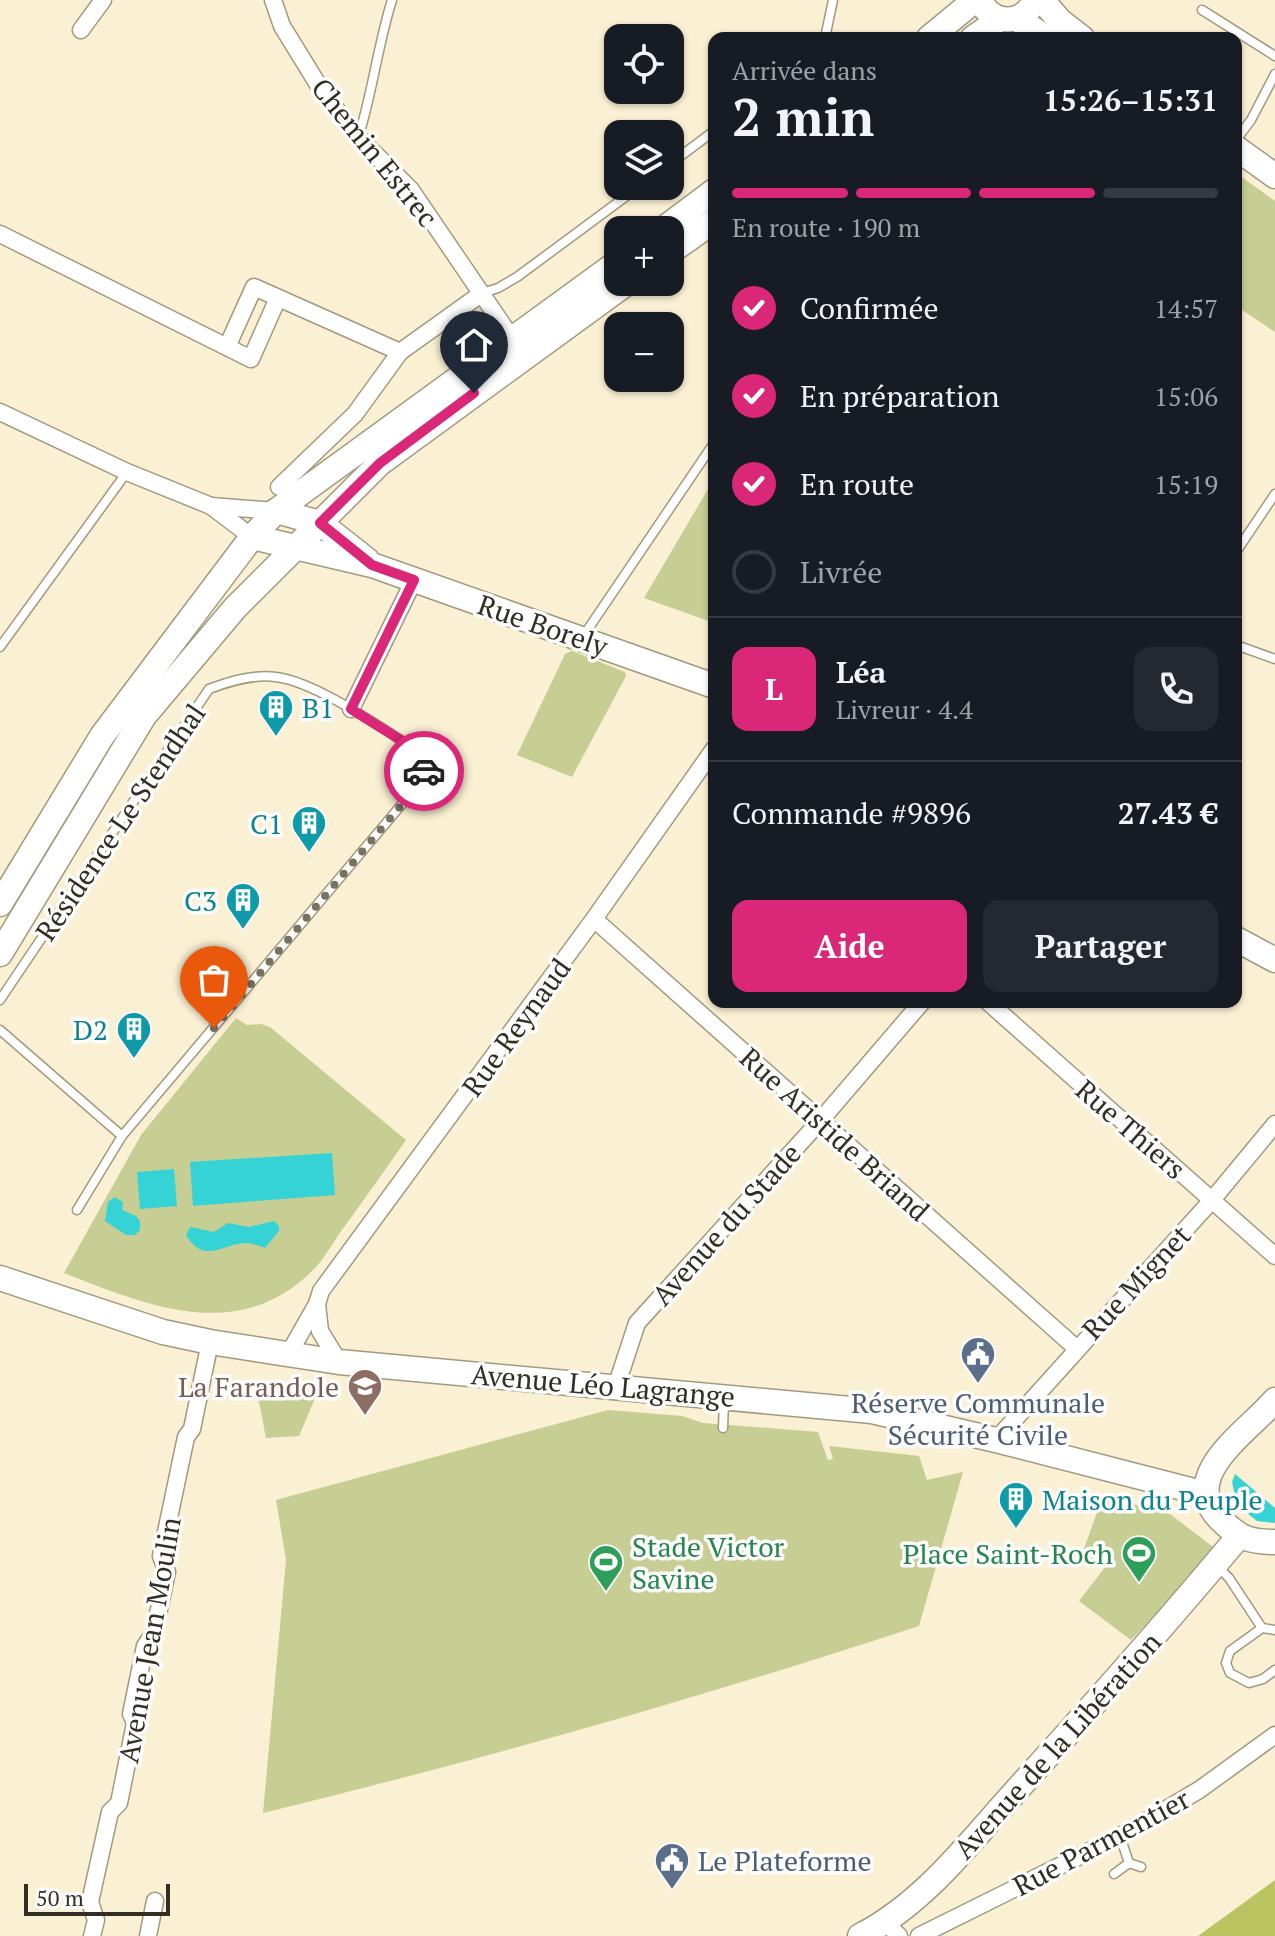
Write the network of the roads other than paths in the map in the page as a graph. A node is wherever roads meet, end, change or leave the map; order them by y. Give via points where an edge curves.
1 (103, 0) edge
2 (273, 0) edge
3 (392, 0) edge
4 (833, 0) edge
5 (978, 0) edge
6 (1035, 0) edge
7 (1042, 0) edge
8 (1202, 10) dead end
9 (1008, 19) junction
10 (81, 30) dead end
11 (826, 32) edge
12 (937, 32) edge
13 (984, 32) edge
14 (1035, 32) edge
15 (1074, 32) edge
16 (1237, 32) edge
17 (1242, 35) edge
18 (1275, 56) edge
19 (1275, 74) edge
20 (1242, 132) edge
21 (708, 136) edge
22 (358, 137) junction
23 (1242, 152) edge
24 (684, 154) edge
25 (1275, 176) edge
26 (708, 196) edge
27 (621, 200) edge
28 (681, 216) edge
29 (708, 225) edge
30 (0, 234) edge
31 (684, 242) edge
32 (604, 272) edge
33 (481, 294) junction
34 (609, 296) edge
35 (278, 298) junction
36 (513, 340) junction
37 (227, 347) junction
38 (393, 349) junction
39 (0, 412) edge
40 (708, 452) edge
41 (127, 472) junction
42 (324, 476) junction
43 (279, 487) dead end
44 (1275, 494) edge
45 (211, 506) junction
46 (249, 509) junction
47 (276, 511) junction
48 (320, 523) junction
49 (252, 537) junction
50 (1242, 543) edge
51 (295, 548) junction
52 (324, 554) junction
53 (372, 565) junction
54 (414, 580) junction
55 (248, 596) junction
56 (582, 638) junction
57 (0, 647) edge
58 (1242, 647) edge
59 (1275, 659) edge
60 (708, 684) edge
61 (351, 709) junction
62 (708, 762) edge
63 (0, 904) edge
64 (594, 919) junction
65 (1242, 942) edge
66 (0, 954) edge
67 (1275, 960) edge
68 (0, 1000) edge
69 (917, 1008) edge
70 (995, 1008) edge
71 (0, 1030) edge
72 (820, 1121) junction
73 (1275, 1124) edge
74 (122, 1136) junction
75 (1212, 1200) junction
76 (77, 1210) dead end
77 (1275, 1256) edge
78 (0, 1278) edge
79 (317, 1304) junction
80 (210, 1342) junction
81 (1076, 1348) junction
82 (288, 1355) junction
83 (339, 1362) junction
84 (616, 1387) junction
85 (725, 1396) junction
86 (1275, 1400) edge
87 (1266, 1427) edge
88 (723, 1428) dead end
89 (996, 1440) junction
90 (1206, 1494) junction
91 (1239, 1536) junction
92 (1275, 1542) edge
93 (1215, 1565) junction
94 (1262, 1628) junction
95 (1275, 1630) edge
96 (1275, 1670) edge
97 (1275, 1735) edge
98 (1120, 1836) junction
99 (1129, 1863) junction
100 (1141, 1867) dead end
101 (1114, 1874) dead end
102 (155, 1901) dead end
103 (892, 1929) edge
104 (92, 1936) edge
105 (148, 1936) edge
106 (860, 1936) edge
107 (919, 1936) edge

1 - 10 street
2 - 22 street, Chemin Estrec via 282,26 322,91
3 - 22 lane
4 - 11 lane
5 - 9 main road via 986,11
5 - 12 main road
6 - 9 main road via 1030,9
7 - 15 main road
8 - 16 lane
9 - 13 main road
9 - 14 main road
17 - 18 lane
19 - 20 lane
21 - 24 lane
22 - 33 street, Chemin Estrec via 411,190
23 - 25 main road
26 - 28 main road
27 - 33 lane via 517,277
29 - 31 main road
30 - 37 street
32 - 36 main road
33 - 36 street, Chemin Estrec
33 - 38 street
34 - 48 main road via 380,463
35 - 37 street via 254,287
35 - 37 street via 251,359
35 - 38 street
36 - 42 main road
38 - 43 street via 355,414
39 - 41 street
40 - 56 lane
41 - 45 street
41 - 57 lane
42 - 47 main road
42 - 48 main road
44 - 50 lane
45 - 46 street
45 - 49 street
46 - 47 street
46 - 49 street
47 - 48 main road
47 - 49 main road
48 - 51 main road
48 - 52 main road
48 - 53 main road, Rue Borely
49 - 51 main road, Rue Borely
49 - 55 main road
49 - 63 main road via 102,736
51 - 52 main road, Rue Borely
51 - 55 main road
52 - 53 main road, Rue Borely
53 - 54 main road, Rue Borely
54 - 56 main road, Rue Borely
54 - 61 street
55 - 66 main road via 144,716
56 - 60 main road, Rue Borely
58 - 59 lane
61 - 68 lane, Résidence Le Stendhal via 273,676 232,680 209,689
61 - 74 lane, Résidence Le Stendhal via 420,752 425,768 419,784
62 - 64 street, Rue Reynaud
64 - 72 street, Rue Aristide Briand
64 - 79 street, Rue Reynaud via 321,1291
65 - 67 main road
69 - 72 street, Avenue du Stade
70 - 75 street, Rue Thiers
71 - 74 lane
72 - 81 street, Rue Aristide Briand
72 - 84 street, Avenue du Stade via 637,1323
73 - 75 street, Rue Mignet
74 - 76 lane, Résidence Le Stendhal
75 - 77 street, Rue Thiers
75 - 81 street, Rue Mignet
78 - 80 main road, Avenue Léo Lagrange via 163,1332
79 - 82 street, Rue Reynaud
79 - 83 street via 320,1331
80 - 82 main road, Avenue Léo Lagrange
80 - 104 street, Avenue Jean Moulin via 161,1556 167,1572 154,1633 145,1646 119,1803 110,1812 90,1902 96,1920
81 - 89 street, Rue Mignet
82 - 83 main road, Avenue Léo Lagrange
83 - 84 main road, Avenue Léo Lagrange
84 - 85 main road, Avenue Léo Lagrange
85 - 88 lane
85 - 89 main road, Avenue Léo Lagrange via 872,1411
86 - 87 main road
87 - 90 main road via 1217,1459
89 - 90 main road, Avenue Léo Lagrange
90 - 91 main road via 1217,1516
91 - 92 main road
91 - 93 main road, Avenue de la Libération
93 - 94 lane
93 - 103 main road, Avenue de la Libération
94 - 95 lane
94 - 96 lane via 1230,1651 1226,1663 1237,1678 1249,1683
97 - 98 street, Rue Parmentier via 1199,1790
98 - 99 lane
98 - 107 street, Rue Parmentier
99 - 100 lane
99 - 101 lane
102 - 105 street
103 - 106 main road, Avenue de la Libération

